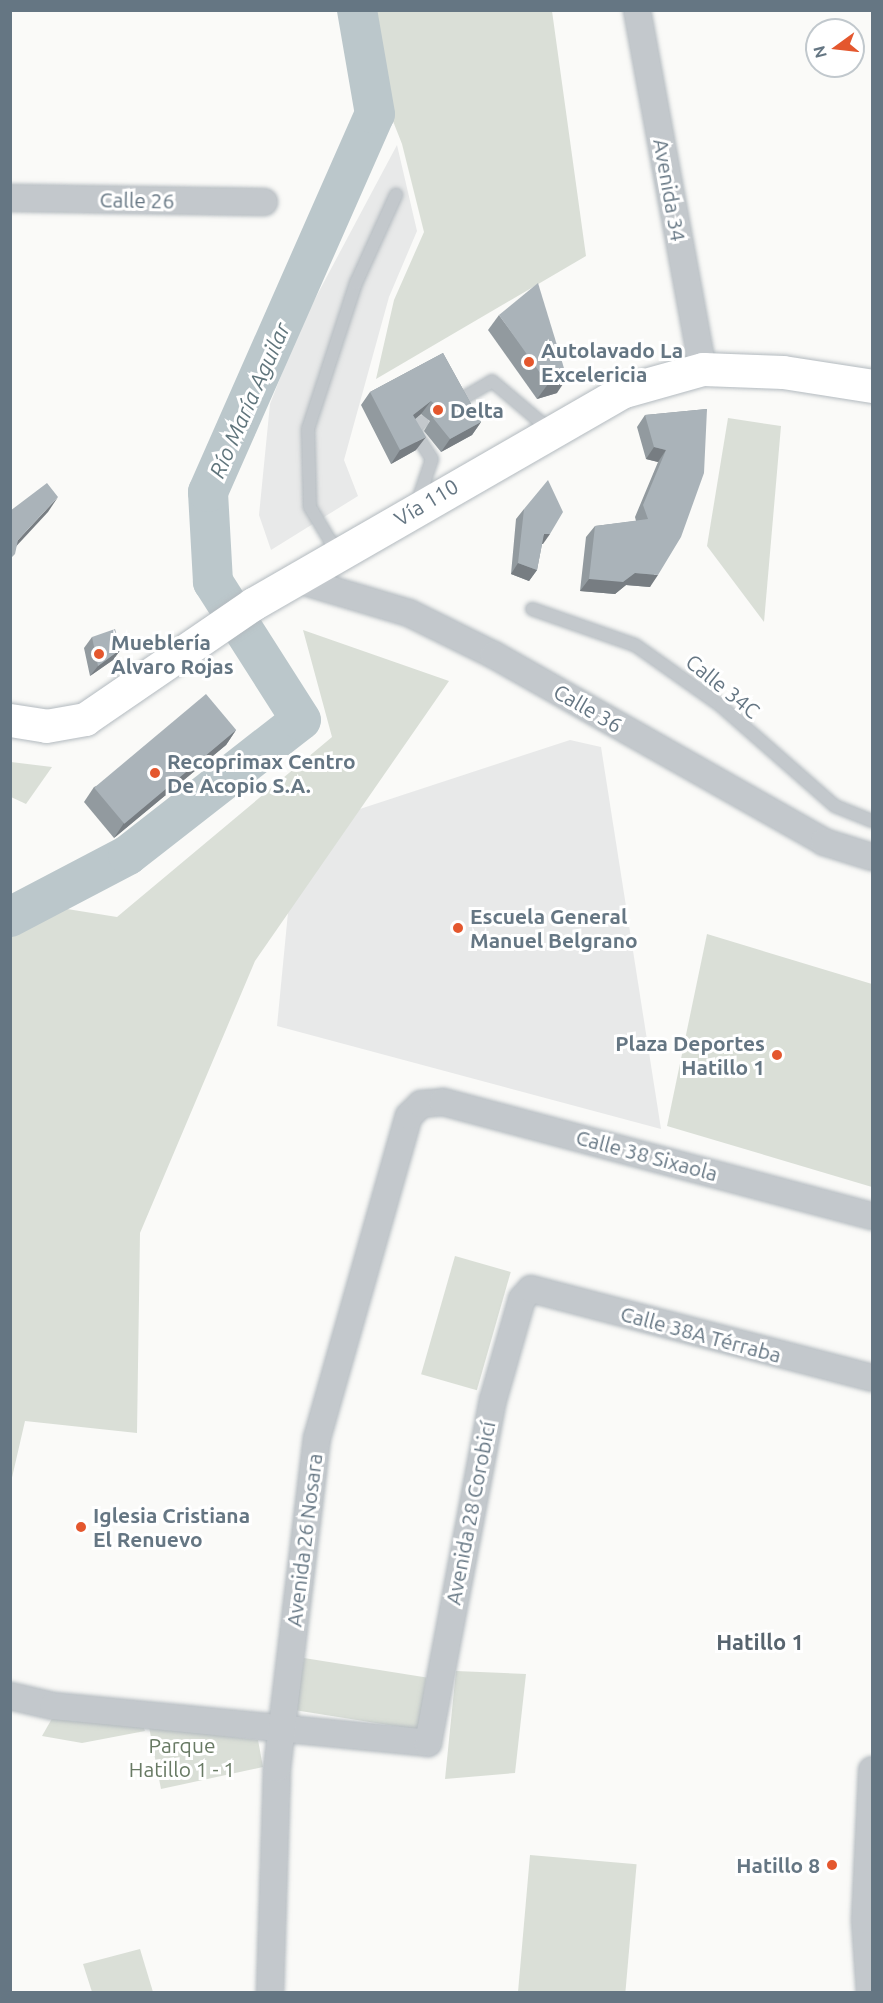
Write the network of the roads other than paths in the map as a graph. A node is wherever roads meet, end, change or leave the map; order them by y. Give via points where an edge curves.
1 (637, 10) edge
2 (396, 195) dead end
3 (10, 198) edge
4 (264, 202) dead end
5 (703, 369) junction
6 (873, 387) edge
7 (458, 401) edge
8 (422, 422) edge
9 (550, 429) junction
10 (415, 509) junction
11 (338, 554) junction
12 (295, 579) junction
13 (532, 609) dead end
14 (10, 720) edge
15 (873, 821) edge
16 (873, 857) edge
17 (421, 1104) joint
18 (873, 1216) edge
19 (531, 1289) joint
20 (873, 1378) edge
21 (10, 1695) edge
22 (281, 1727) junction
23 (873, 1770) edge
24 (270, 1992) edge
25 (870, 1992) edge

1 - 5 street, Avenida 34
2 - 11 lane via 336,336 308,429 310,507
3 - 4 street, Calle 26
5 - 6 main road, Vía 110 via 783,372
5 - 9 main road, Vía 110 via 624,391
7 - 9 lane via 492,381
8 - 10 lane via 412,428 432,459
9 - 10 main road, Vía 110
10 - 11 main road, Vía 110
11 - 12 main road, Vía 110
12 - 14 main road, Vía 110 via 85,719 46,726
12 - 16 street, Calle 36 via 409,613 824,842
13 - 15 lane, Calle 34C via 635,645 721,706 835,806
17 - 18 street, Calle 38 Sixaola via 443,1102
17 - 22 street, Avenida 26 Nosara via 409,1116 316,1438
19 - 20 street, Calle 38A Térraba
19 - 22 street, Avenida 28 Corobicí via 522,1299 493,1400 428,1743
21 - 22 street via 52,1706
22 - 24 street, Avenida 26 Nosara via 270,1868
23 - 25 street via 865,1920

